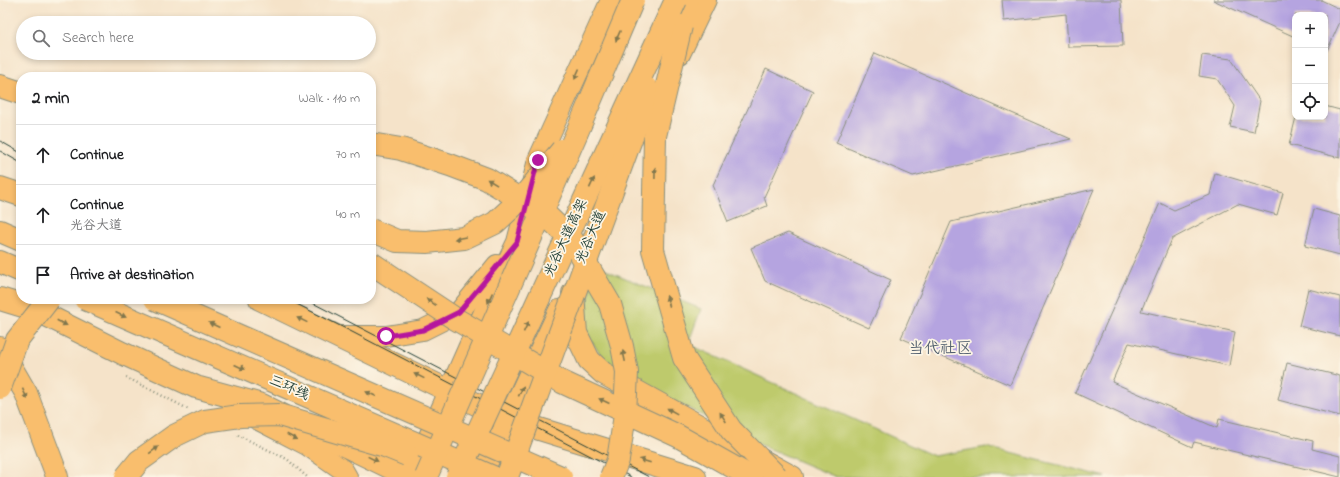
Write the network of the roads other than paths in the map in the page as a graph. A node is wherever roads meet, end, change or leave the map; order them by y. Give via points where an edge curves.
1 (611, 0) edge
2 (633, 0) edge
3 (676, 0) edge
4 (687, 0) edge
5 (706, 0) edge
6 (659, 37) junction
7 (0, 85) edge
8 (16, 87) edge
9 (16, 91) edge
10 (578, 130) junction
11 (376, 145) edge
12 (0, 188) edge
13 (16, 193) edge
14 (0, 231) edge
15 (376, 232) edge
16 (16, 238) edge
17 (517, 242) junction
18 (0, 262) edge
19 (376, 266) edge
20 (16, 269) edge
21 (376, 272) edge
22 (572, 283) junction
23 (413, 290) junction
24 (0, 299) edge
25 (16, 304) edge
26 (16, 304) edge
27 (45, 304) edge
28 (97, 304) edge
29 (166, 304) edge
30 (270, 304) edge
31 (336, 336) junction
32 (0, 348) edge
33 (196, 387) junction
34 (0, 388) edge
35 (449, 391) junction
36 (507, 419) junction
37 (57, 475) edge
38 (126, 477) edge
39 (347, 477) edge
40 (411, 477) edge
41 (426, 477) edge
42 (458, 477) edge
43 (481, 477) edge
44 (493, 477) edge
45 (507, 477) edge
46 (561, 477) edge
47 (611, 477) edge
48 (695, 477) edge
49 (751, 477) edge
50 (777, 477) edge
51 (792, 477) edge

1 -> 17 main road via 538,160
2 -> 10 highway, bridge
3 - 6 highway, 光谷大道高架, bridge
50 -> 4 highway, bridge via 731,430 684,358 653,250 655,136
5 - 22 main road, 光谷大道 via 599,217
42 -> 6 highway, 光谷大道高架, bridge
6 - 45 highway, bridge via 638,120
7 - 8 highway
7 - 9 highway
10 -> 15 highway, bridge via 522,198 495,223 464,238 397,241
10 - 41 highway, bridge
47 -> 11 highway, bridge via 618,460 625,415 627,372 610,304 573,241 546,216 487,179 401,149
12 - 13 highway
14 - 16 highway
17 - 31 main road via 459,312 423,330 386,336
17 -> 35 main road
18 - 20 highway
19 - 23 highway, bridge
21 - 23 highway, bridge
36 -> 22 main road, 光谷大道
51 -> 22 highway via 603,373 589,360 576,333
49 -> 23 highway, bridge via 678,436 562,382 454,318
24 -> 25 highway
26 -> 33 highway via 36,310
27 - 34 highway, bridge via 17,340
28 -> 44 highway, 三环线, bridge
46 -> 29 highway, 三环线, bridge
31 -> 30 highway
35 -> 31 highway
32 -> 37 highway via 26,393
33 -> 39 main road via 307,445 343,470
33 -> 40 highway via 262,405
35 - 36 highway
35 - 40 main road
36 - 43 main road, 光谷大道
48 -> 36 highway
38 -> 42 highway, bridge via 139,461 174,436 205,420 279,415 386,446

